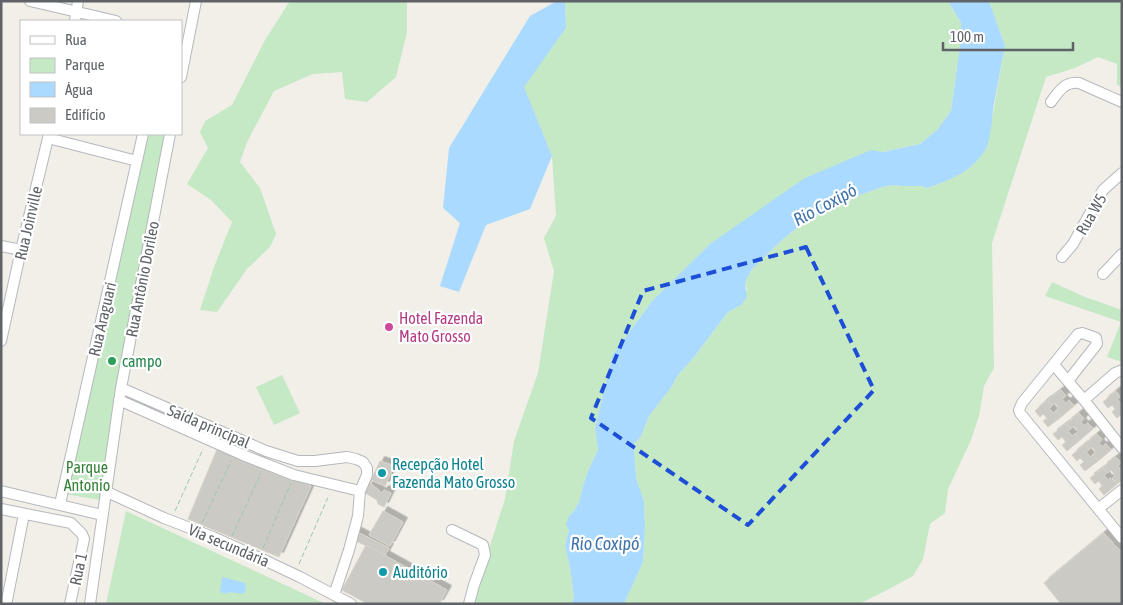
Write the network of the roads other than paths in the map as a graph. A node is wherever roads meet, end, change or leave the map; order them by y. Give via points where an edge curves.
1 (30, 1) edge
2 (78, 1) edge
3 (196, 1) edge
4 (76, 17) edge
5 (106, 20) edge
6 (185, 37) edge
7 (182, 68) edge
8 (1051, 102) dead end
9 (1122, 102) edge
10 (143, 135) edge
11 (170, 135) edge
12 (48, 136) edge
13 (137, 161) junction
14 (1122, 173) edge
15 (1, 246) edge
16 (21, 250) junction
17 (1122, 254) edge
18 (1062, 257) dead end
19 (1103, 274) dead end
20 (1, 341) edge
21 (1054, 365) junction
22 (1122, 370) edge
23 (1068, 381) junction
24 (121, 388) junction
25 (119, 400) junction
26 (1084, 400) junction
27 (165, 407) junction
28 (160, 418) junction
29 (203, 424) junction
30 (218, 430) junction
31 (206, 438) junction
32 (235, 438) junction
33 (248, 443) junction
34 (1122, 448) edge
35 (266, 451) junction
36 (237, 452) junction
37 (278, 455) junction
38 (298, 461) junction
39 (267, 464) junction
40 (294, 476) junction
41 (1122, 490) edge
42 (1, 491) edge
43 (105, 491) junction
44 (360, 491) junction
45 (60, 504) junction
46 (1, 509) edge
47 (1098, 509) junction
48 (24, 514) junction
49 (102, 515) junction
50 (452, 530) dead end
51 (1122, 538) edge
52 (334, 595) junction
53 (7, 600) dead end
54 (70, 604) edge
55 (90, 604) edge
56 (351, 604) edge
57 (469, 604) edge

1 - 4 street
2 - 4 street
3 - 6 street
4 - 5 street
6 - 7 street
8 - 9 street via 1064,86 1074,82
10 - 13 street, Rua Araguari
11 - 24 street, Rua Antônio Dorileo
12 - 13 street
12 - 16 street, Rua Joinville
13 - 45 street, Rua Araguari
14 - 18 street, Rua W5 via 1103,190 1073,244
15 - 16 street
16 - 20 street, Rua Joinville
17 - 19 street
21 - 23 street
21 - 23 street via 1078,334 1096,338 1097,344
21 - 47 street via 1019,410
22 - 26 street
23 - 26 street
24 - 25 street, Rua Antônio Dorileo
24 - 27 street, Saída principal
25 - 28 street
25 - 43 street, Rua Antônio Dorileo
26 - 34 street
27 - 28 street
27 - 29 street, Saída principal
28 - 31 street
29 - 30 street, Saída principal
29 - 31 street
30 - 31 street
30 - 32 street, Saída principal
31 - 36 street
32 - 33 street, Saída principal
32 - 36 street
33 - 35 street, Saída principal
33 - 36 street
35 - 37 street, Saída principal
35 - 39 street
36 - 39 street
37 - 38 street, Saída principal
37 - 39 street
38 - 40 street
38 - 44 street, Saída principal via 347,457 363,462 367,476
39 - 40 street
40 - 44 street
41 - 47 street
42 - 45 street
43 - 49 street, Rua Antônio Dorileo
43 - 52 street, Via secundária via 259,557
44 - 52 street via 356,524
45 - 49 street
46 - 48 street
47 - 51 street
48 - 53 street
48 - 54 street, Rua 1 via 71,523 82,534 84,539
49 - 55 street, Rua Antônio Dorileo
50 - 57 street via 483,545 485,551
52 - 56 street, Via secundária

